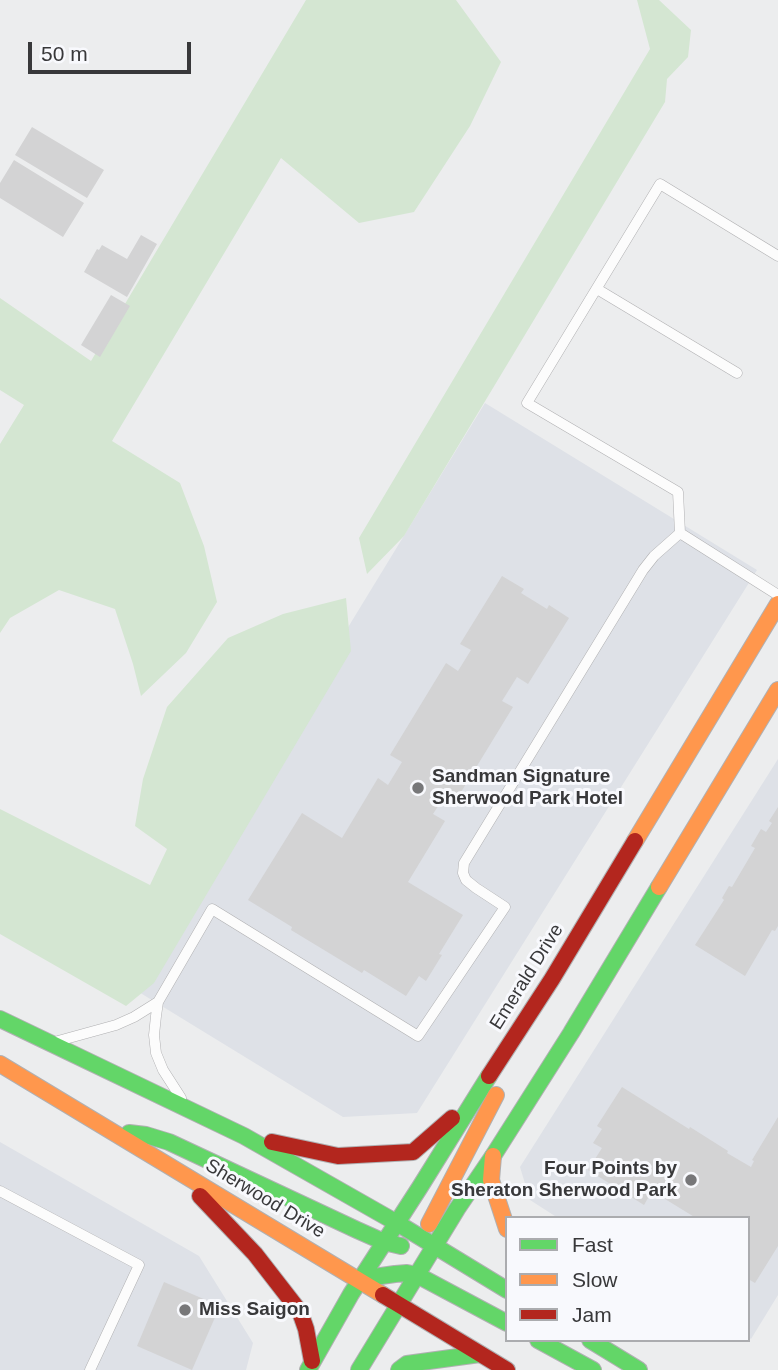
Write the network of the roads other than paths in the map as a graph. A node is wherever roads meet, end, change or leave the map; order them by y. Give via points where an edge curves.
1 (778, 256) edge
2 (597, 289) junction
3 (737, 373) dead end
4 (680, 533) junction
5 (778, 595) edge
6 (778, 604) edge
7 (778, 690) edge
8 (552, 979) junction
9 (158, 1002) junction
10 (0, 1019) edge
11 (47, 1043) junction
12 (0, 1064) edge
13 (480, 1088) junction
14 (188, 1109) junction
15 (110, 1130) junction
16 (244, 1136) junction
17 (493, 1156) junction
18 (174, 1169) junction
19 (0, 1191) edge
20 (397, 1223) junction
21 (505, 1223) edge
22 (384, 1242) junction
23 (424, 1245) junction
24 (412, 1274) junction
25 (359, 1282) junction
26 (505, 1289) edge
27 (399, 1305) junction
28 (505, 1322) edge
29 (542, 1342) edge
30 (594, 1342) edge
31 (480, 1354) junction
32 (310, 1366) edge
33 (90, 1370) edge
34 (359, 1370) edge
35 (399, 1370) edge
36 (507, 1370) edge
37 (593, 1370) edge
38 (639, 1370) edge

1 - 2 lane via 660,184
2 - 3 lane
2 - 4 lane via 527,403 678,492
4 - 5 lane
4 - 9 lane via 643,569 464,863 466,880 505,906 418,1036 212,909
6 - 8 main road, Emerald Drive
7 - 17 main road
8 - 13 main road, Emerald Drive
8 - 23 main road
9 - 11 lane via 116,1025
9 - 14 lane via 156,1053
10 - 11 main road
11 - 14 main road
12 - 15 main road, Sherwood Drive
13 - 16 main road via 413,1152 338,1156
13 - 20 main road, Emerald Drive
14 - 16 main road
15 - 18 main road, Sherwood Drive
15 - 22 main road via 169,1142
16 - 20 main road
17 - 21 main road via 491,1180
17 - 23 main road via 457,1209
18 - 25 main road, Sherwood Drive
18 - 32 main road via 255,1254 300,1312
19 - 33 lane via 139,1265
20 - 22 main road, Emerald Drive
20 - 23 main road
22 - 23 main road
22 - 25 main road, Emerald Drive
23 - 24 main road
23 - 26 main road
24 - 25 main road
24 - 27 main road
24 - 28 main road
25 - 27 main road, Sherwood Drive
25 - 32 main road, Emerald Drive
27 - 31 main road, Sherwood Drive
27 - 34 main road
29 - 37 main road
30 - 38 main road
31 - 35 main road via 407,1364
31 - 36 main road, Sherwood Drive

